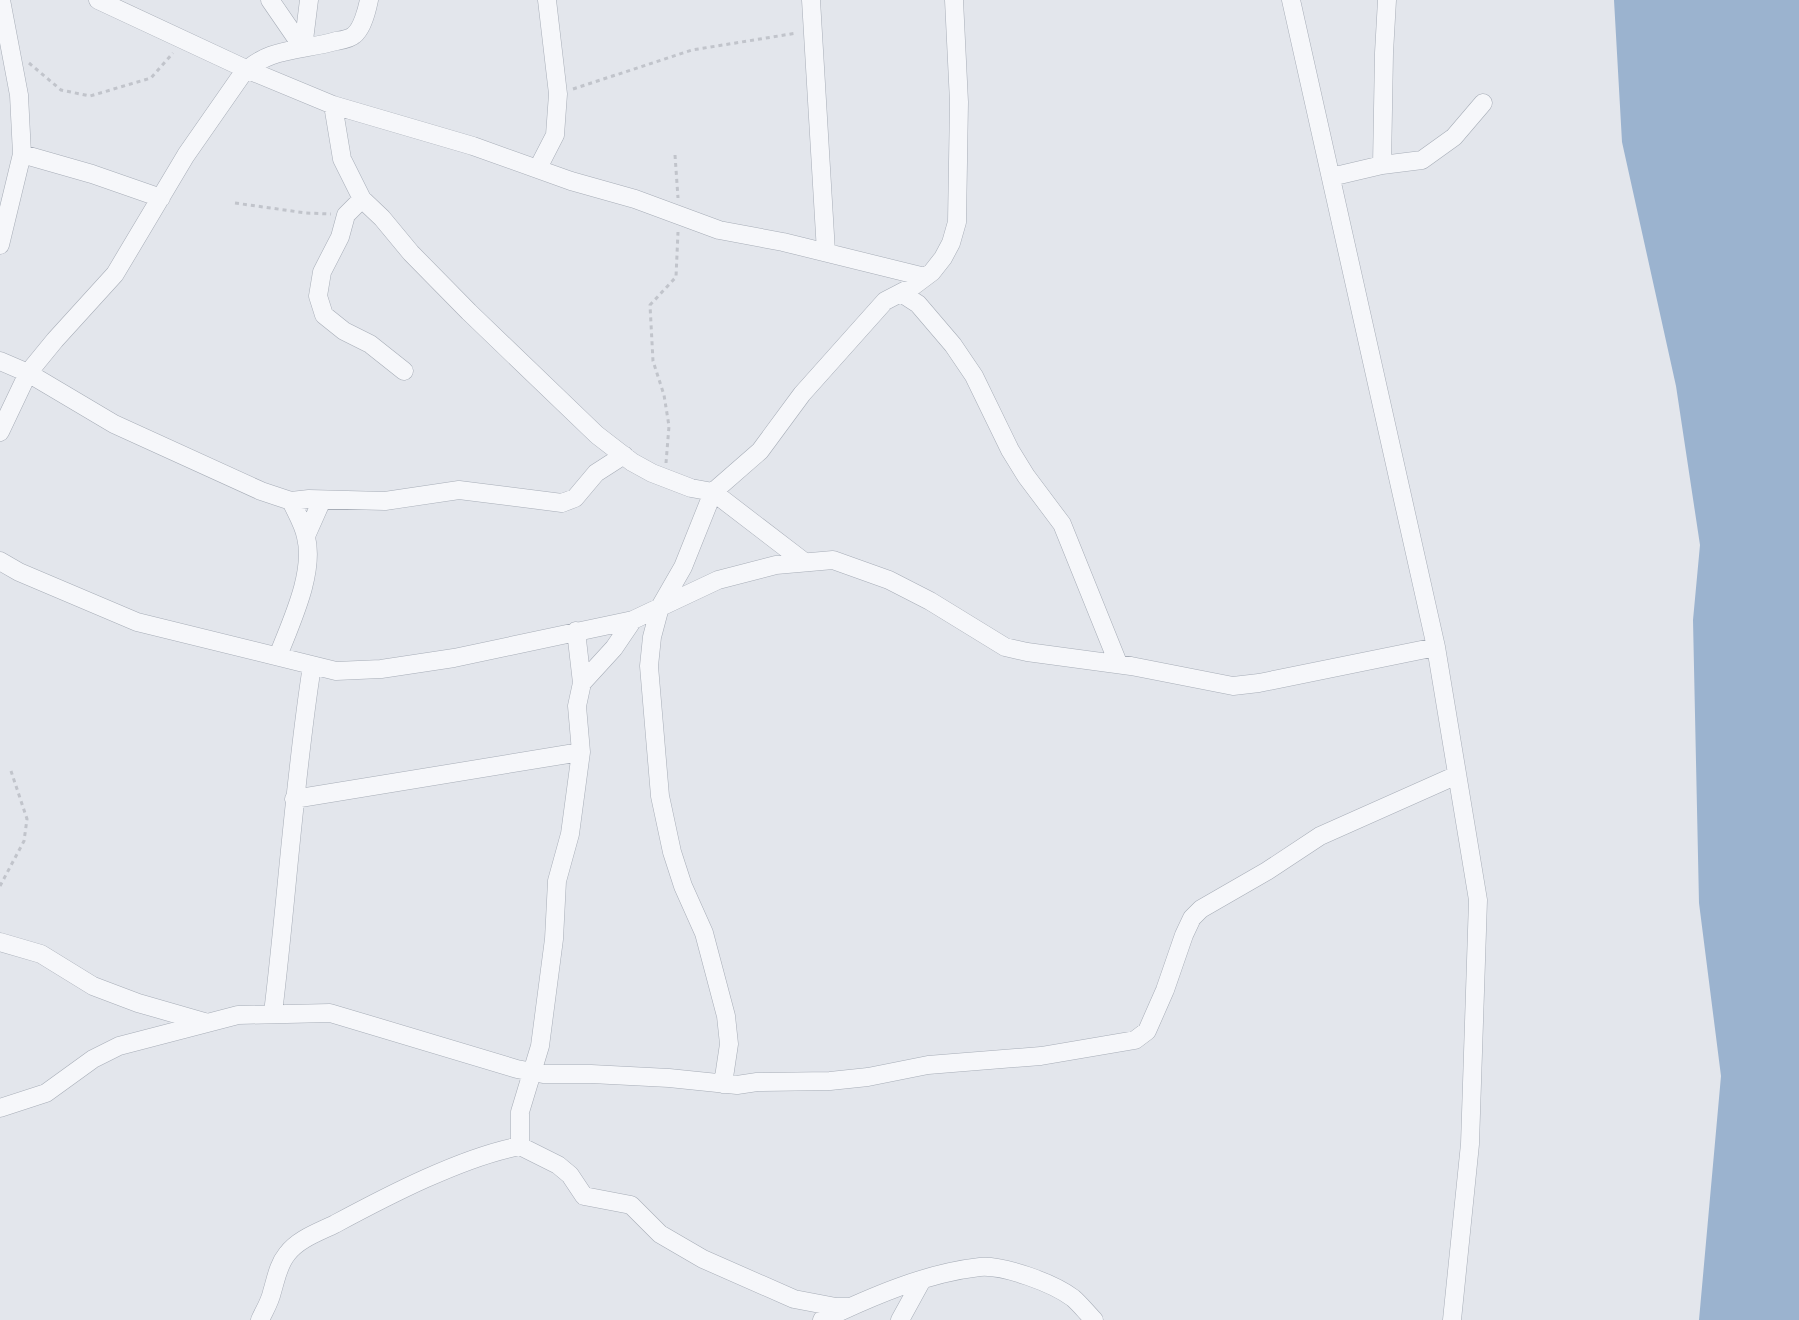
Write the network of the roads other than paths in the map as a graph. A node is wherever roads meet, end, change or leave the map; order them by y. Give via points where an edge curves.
1 (1, 0) edge
2 (98, 0) edge
3 (270, 0) edge
4 (309, 0) edge
5 (368, 0) edge
6 (546, 0) edge
7 (811, 0) edge
8 (954, 0) edge
9 (1291, 0) edge
10 (1387, 0) edge
11 (303, 48) junction
12 (246, 69) junction
13 (1483, 103) dead end
14 (332, 105) junction
15 (22, 154) junction
16 (1382, 165) junction
17 (538, 168) junction
18 (1331, 177) junction
19 (161, 198) junction
20 (362, 200) junction
21 (0, 245) edge
22 (826, 252) junction
23 (925, 277) junction
24 (900, 293) junction
25 (0, 361) edge
26 (404, 371) dead end
27 (28, 373) junction
28 (0, 432) edge
29 (624, 455) junction
30 (714, 492) junction
31 (322, 500) junction
32 (291, 501) junction
33 (306, 536) junction
34 (0, 561) edge
35 (803, 561) junction
36 (660, 607) junction
37 (633, 620) junction
38 (576, 631) junction
39 (1436, 647) junction
40 (278, 656) junction
41 (1118, 663) junction
42 (312, 666) junction
43 (582, 683) junction
44 (581, 752) junction
45 (1457, 775) junction
46 (294, 798) junction
47 (0, 942) edge
48 (273, 1014) junction
49 (206, 1023) junction
50 (531, 1072) junction
51 (723, 1084) junction
52 (0, 1108) edge
53 (520, 1146) junction
54 (922, 1280) junction
55 (849, 1307) junction
56 (260, 1320) edge
57 (822, 1320) edge
58 (900, 1320) edge
59 (1094, 1320) edge
60 (1452, 1320) edge

1 - 15 street via 18,95
2 - 12 street
3 - 11 street
4 - 11 street
5 - 11 street via 359,30 353,37
6 - 17 street via 558,94 555,135
7 - 22 street
8 - 23 street via 959,102 957,222 944,258
9 - 18 street
10 - 16 street
11 - 12 street via 277,53
12 - 14 street
12 - 19 street via 186,155
13 - 16 street via 1454,137 1436,152 1422,160
14 - 17 street
14 - 20 street via 342,159
15 - 19 street
15 - 21 street
16 - 18 street
17 - 22 street via 719,230
18 - 39 street
19 - 27 street via 116,274
20 - 26 street via 346,215 340,237 322,272 318,296 324,315 344,331 370,344
20 - 29 street via 468,312 597,435
22 - 23 street
23 - 24 street
24 - 30 street via 885,301 825,366 760,451
24 - 41 street via 918,304 953,345 974,376 1022,470 1062,524
25 - 27 street
27 - 28 street
27 - 32 street via 114,424
29 - 30 street via 652,473 691,488
29 - 31 street via 596,473 575,498 562,503 459,490 385,501
30 - 35 street
30 - 36 street via 683,567
31 - 32 street
31 - 33 street
32 - 33 street
33 - 40 street via 309,558 300,597
34 - 40 street via 18,572 137,622
35 - 36 street via 718,580
35 - 41 street via 833,560 861,568 930,601 1005,647
36 - 37 street
36 - 51 street via 649,666 660,796 672,852 704,933 726,1016 729,1044
37 - 38 street
37 - 43 street via 614,648
38 - 42 street via 454,658 381,669 336,671
38 - 43 street
39 - 41 street via 1233,686
39 - 45 street
40 - 42 street
42 - 46 street
43 - 44 street via 577,706
44 - 46 street
44 - 50 street via 570,834 557,881 554,939 540,1046
45 - 51 street via 1320,836 1201,909 1192,918 1184,935 1147,1031 1135,1040 1041,1056 928,1065 868,1077
45 - 60 street via 1478,900 1470,1144
46 - 48 street
47 - 49 street via 41,954 93,986
48 - 49 street via 238,1015
48 - 50 street via 330,1013
49 - 52 street via 119,1046 93,1059 46,1093
50 - 51 street via 669,1078
50 - 53 street via 520,1112
53 - 55 street via 558,1165 570,1175 584,1196 631,1205 660,1234 703,1259 794,1299
53 - 56 street via 503,1149 447,1171 300,1241 287,1253 277,1271 272,1294
54 - 55 street
54 - 58 street
54 - 59 street via 981,1267 1020,1274 1072,1298
55 - 57 street

